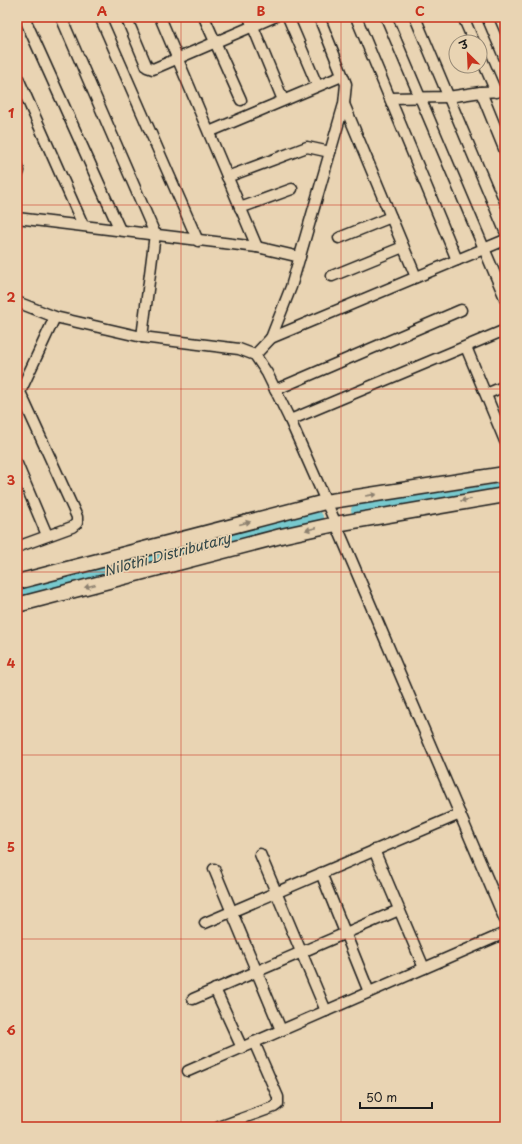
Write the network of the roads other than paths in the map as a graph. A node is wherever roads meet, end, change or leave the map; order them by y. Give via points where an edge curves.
1 (24, 17) edge
2 (61, 17) edge
3 (100, 17) edge
4 (126, 17) edge
5 (160, 17) edge
6 (204, 17) edge
7 (274, 17) edge
8 (288, 17) edge
9 (319, 17) edge
10 (356, 17) edge
11 (386, 17) edge
12 (415, 17) edge
13 (463, 17) edge
14 (487, 17) edge
15 (250, 22) edge
16 (470, 34) edge
17 (215, 43) junction
18 (504, 52) edge
19 (178, 58) junction
20 (488, 70) edge
21 (17, 76) edge
22 (342, 76) junction
23 (317, 85) junction
24 (481, 92) junction
25 (500, 92) edge
26 (448, 96) junction
27 (420, 97) junction
28 (390, 98) junction
29 (241, 100) dead end
30 (283, 100) junction
31 (344, 104) junction
32 (208, 132) junction
33 (505, 151) edge
34 (330, 152) junction
35 (17, 165) edge
36 (17, 176) edge
37 (227, 176) junction
38 (292, 189) dead end
39 (240, 208) junction
40 (391, 217) junction
41 (17, 218) edge
42 (83, 226) junction
43 (120, 230) junction
44 (505, 231) edge
45 (155, 234) junction
46 (339, 238) dead end
47 (505, 240) edge
48 (198, 241) junction
49 (256, 247) junction
50 (403, 247) junction
51 (483, 249) junction
52 (300, 257) junction
53 (457, 260) junction
54 (332, 276) dead end
55 (416, 278) junction
56 (505, 298) edge
57 (17, 302) edge
58 (461, 310) dead end
59 (55, 317) junction
60 (505, 330) edge
61 (142, 337) junction
62 (271, 338) junction
63 (466, 347) junction
64 (256, 355) junction
65 (505, 386) edge
66 (275, 390) junction
67 (19, 393) edge
68 (486, 394) junction
69 (290, 420) junction
70 (505, 441) edge
71 (17, 464) edge
72 (505, 474) edge
73 (505, 495) edge
74 (325, 502) junction
75 (336, 524) junction
76 (47, 535) junction
77 (17, 547) edge
78 (17, 582) edge
79 (17, 605) edge
80 (460, 814) junction
81 (374, 850) junction
82 (260, 854) dead end
83 (214, 869) dead end
84 (321, 873) junction
85 (276, 892) junction
86 (400, 910) junction
87 (232, 911) junction
88 (505, 920) edge
89 (205, 922) dead end
90 (345, 933) junction
91 (505, 933) edge
92 (301, 951) junction
93 (424, 968) junction
94 (257, 971) junction
95 (215, 989) junction
96 (370, 992) junction
97 (193, 999) dead end
98 (326, 1011) junction
99 (281, 1030) junction
100 (254, 1042) junction
101 (242, 1048) junction
102 (188, 1071) dead end
103 (219, 1127) edge

1 - 43 street
2 - 45 street
3 - 48 street
4 - 19 street via 149,69
5 - 19 street
6 - 17 street
7 - 15 street
8 - 23 street
9 - 22 street
10 - 28 street
11 - 27 street
12 - 26 street
13 - 16 street
14 - 18 street
15 - 17 street
15 - 30 street
17 - 19 street
17 - 29 street
19 - 32 street
20 - 25 street
21 - 42 street
22 - 23 street
22 - 31 street via 346,84
23 - 30 street
24 - 25 street
24 - 26 street
24 - 33 street
26 - 27 street
26 - 44 street
27 - 28 street
27 - 51 street
28 - 53 street
30 - 32 street
31 - 34 street
31 - 40 street
32 - 37 street
34 - 37 street via 306,147
34 - 52 street
35 - 36 street
37 - 39 street
38 - 39 street
39 - 49 street
40 - 46 street
40 - 50 street
41 - 42 street
42 - 43 street
43 - 45 street
45 - 48 street
45 - 61 street
47 - 51 street
48 - 49 street
49 - 52 street
50 - 54 street
50 - 55 street
51 - 53 street
51 - 56 street
52 - 62 street
53 - 55 street
55 - 62 street
57 - 59 street
58 - 66 street
59 - 61 street
59 - 67 street
60 - 63 street
61 - 64 street via 239,349
62 - 64 street
63 - 68 street
63 - 69 street
64 - 66 street
65 - 68 street
66 - 69 street
67 - 76 street via 77,517 77,523 72,527
68 - 70 street
69 - 74 street
71 - 76 street
74 -> 72 street
73 -> 75 street
74 - 75 street
78 -> 74 street
75 -> 79 street
75 - 80 street
76 - 77 street
80 - 81 street
80 - 88 street
81 - 84 street
81 - 86 street
82 - 85 street
83 - 87 street
84 - 85 street
84 - 90 street
85 - 87 street
85 - 92 street
86 - 90 street
86 - 93 street
87 - 89 street
87 - 94 street
90 - 92 street
90 - 96 street
91 - 93 street
92 - 94 street
92 - 98 street
93 - 96 street
94 - 95 street
94 - 99 street
95 - 97 street
95 - 101 street
96 - 98 street
98 - 99 street
99 - 100 street
100 - 101 street
100 - 103 street via 278,1097 278,1104
101 - 102 street

